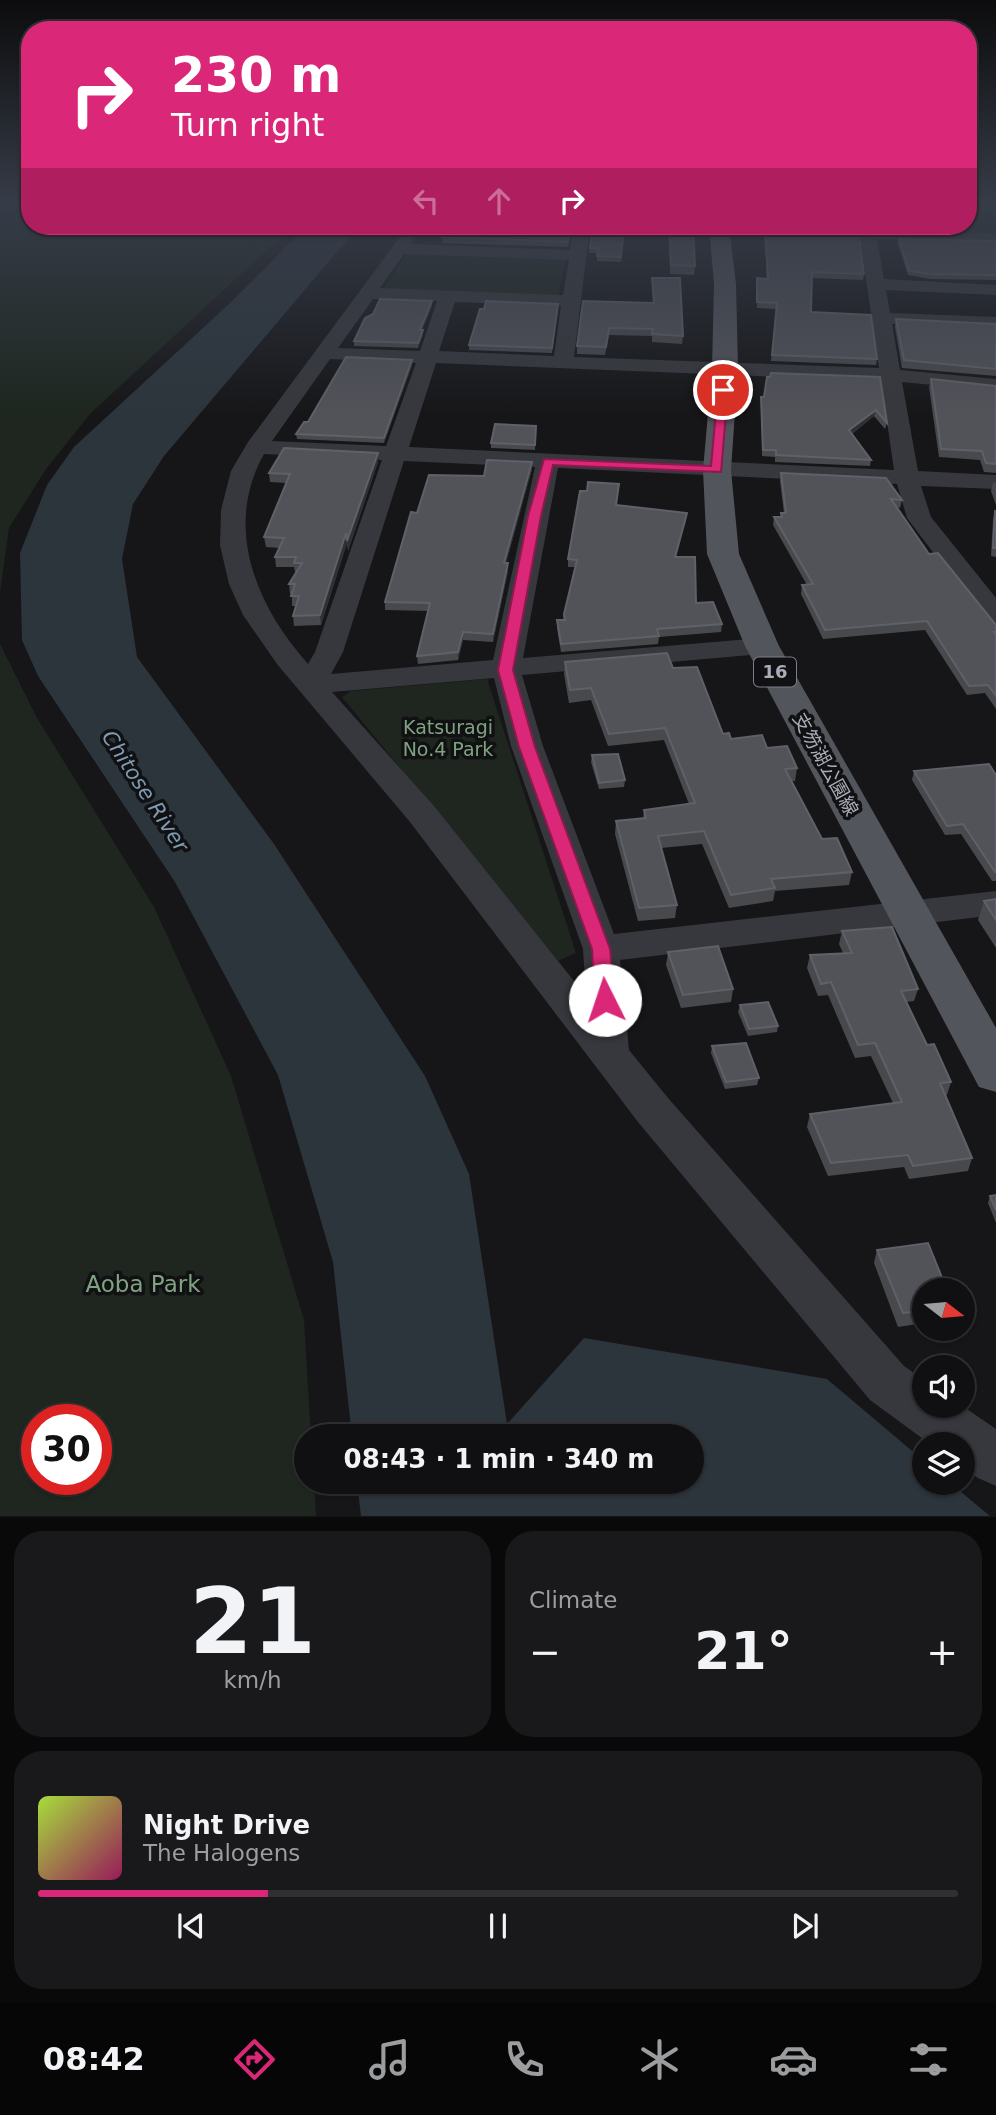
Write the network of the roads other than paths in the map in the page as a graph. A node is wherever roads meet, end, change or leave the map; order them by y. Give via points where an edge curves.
1 (380, 274) edge
2 (576, 274) edge
3 (723, 274) edge
4 (874, 274) edge
5 (876, 284) junction
6 (986, 285) edge
7 (366, 293) junction
8 (448, 296) junction
9 (572, 301) junction
10 (881, 318) junction
11 (996, 323) edge
12 (323, 354) junction
13 (427, 357) junction
14 (564, 362) junction
15 (725, 368) junction
16 (890, 375) junction
17 (996, 385) edge
18 (256, 447) junction
19 (393, 454) junction
20 (548, 461) junction
21 (717, 470) junction
22 (907, 478) junction
23 (996, 482) edge
24 (996, 616) edge
25 (762, 646) junction
26 (506, 670) junction
27 (310, 685) junction
28 (996, 903) edge
29 (908, 914) junction
30 (601, 949) junction
31 (609, 1051) junction
32 (996, 1073) edge
33 (996, 1460) edge

1 - 7 street
2 - 9 street
3 - 15 main road, 支笏湖公園線 / 16
4 - 5 street
5 - 6 street
5 - 10 street
7 - 8 street
7 - 12 street
8 - 9 street
8 - 13 street
9 - 14 street
10 - 11 street
10 - 16 street
12 - 13 street
12 - 18 street
13 - 14 street
13 - 19 street
14 - 15 street
15 - 16 street
15 - 21 main road, 支笏湖公園線 / 16
16 - 17 street
16 - 22 street
18 - 19 street
18 - 27 street via 243,471 233,509 233,545 242,583 257,615
19 - 20 street
19 - 27 street via 329,652
20 - 21 street
20 - 26 street
21 - 22 street
21 - 25 main road, 支笏湖公園線 / 16 via 723,554
22 - 23 street
22 - 24 street via 919,518
25 - 26 street
25 - 29 main road, 支笏湖公園線 / 16
26 - 27 street
26 - 30 street via 527,747
27 - 31 street via 422,814
28 - 29 street
29 - 30 street
29 - 32 main road, 支笏湖公園線 / 16
30 - 31 street
31 - 33 street via 653,1110 887,1384

